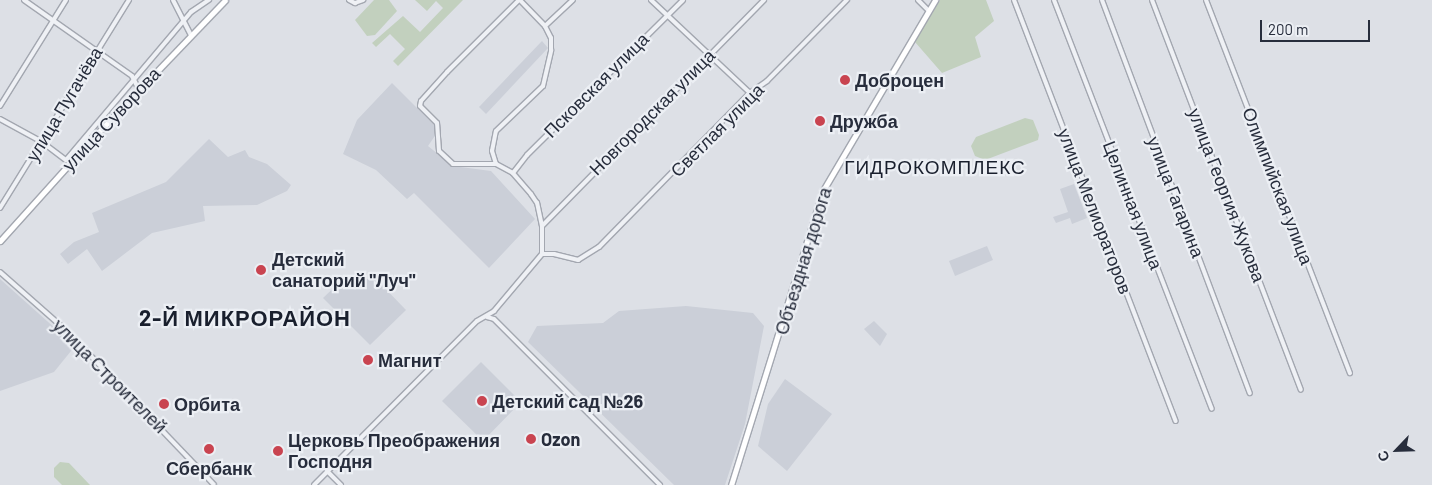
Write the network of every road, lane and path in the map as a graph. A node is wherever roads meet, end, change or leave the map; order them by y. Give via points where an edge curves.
1 (24, 0) edge
2 (66, 0) edge
3 (129, 0) edge
4 (173, 0) edge
5 (208, 0) edge
6 (225, 0) edge
7 (349, 0) edge
8 (519, 0) edge
9 (572, 0) edge
10 (651, 0) edge
11 (683, 0) edge
12 (764, 0) edge
13 (847, 0) edge
14 (918, 0) edge
15 (935, 0) edge
16 (1014, 0) edge
17 (1054, 0) edge
18 (1102, 0) edge
19 (1152, 0) edge
20 (1206, 0) edge
21 (362, 1) edge
22 (929, 10) junction
23 (667, 15) junction
24 (52, 20) junction
25 (185, 22) junction
26 (545, 26) junction
27 (191, 35) junction
28 (97, 50) junction
29 (708, 55) junction
30 (134, 80) junction
31 (138, 90) junction
32 (750, 93) junction
33 (0, 106) edge
34 (0, 119) edge
35 (42, 142) junction
36 (68, 161) junction
37 (496, 164) junction
38 (513, 173) junction
39 (0, 208) edge
40 (542, 226) junction
41 (0, 241) edge
42 (542, 254) junction
43 (0, 272) edge
44 (487, 317) junction
45 (1350, 373) dead end
46 (1301, 390) dead end
47 (1250, 393) dead end
48 (1212, 409) dead end
49 (1176, 421) dead end
50 (327, 472) junction
51 (214, 485) edge
52 (314, 485) edge
53 (341, 485) edge
54 (660, 485) edge
55 (732, 485) edge

1 - 24 street
2 - 24 street
3 - 28 street, улица Пугачёва
4 - 25 street
5 - 25 street via 191,12
6 - 27 main road, улица Суворова
7 - 21 street via 355,3
8 - 26 street
8 - 37 street via 421,100 420,106 437,123 439,151 453,164
9 - 26 street
10 - 23 street
11 - 23 street, Псковская улица
12 - 29 street, Новгородская улица
13 - 32 street, Светлая улица via 767,81
14 - 22 street
15 - 22 main road, Объездная дорога
16 - 49 street, улица Мелиораторов
17 - 48 street, Целинная улица
18 - 47 street, улица Гагарина
19 - 46 street, улица Георгия Жукова
20 - 45 street, Олимпийская улица
22 - 55 main road, Объездная дорога via 822,192
23 - 29 street
23 - 38 street, Псковская улица via 527,155
24 - 28 street
24 - 33 street
25 - 27 street
25 - 30 street
26 - 37 street via 551,38 543,86 496,131 492,151
27 - 31 main road, улица Суворова
28 - 30 street
28 - 35 street, улица Пугачёва
29 - 32 street
29 - 40 street, Новгородская улица
30 - 31 street
30 - 36 street
31 - 36 main road, улица Суворова
32 - 42 street, Светлая улица via 585,259
34 - 35 street
35 - 36 street
35 - 39 street, улица Пугачёва
36 - 41 main road, улица Суворова
37 - 38 street
38 - 40 street via 537,203
40 - 42 street
42 - 44 street via 516,288
43 - 51 street, улица Строителей via 68,332
44 - 50 street via 477,321
44 - 54 street via 494,319
50 - 52 street
50 - 53 street

